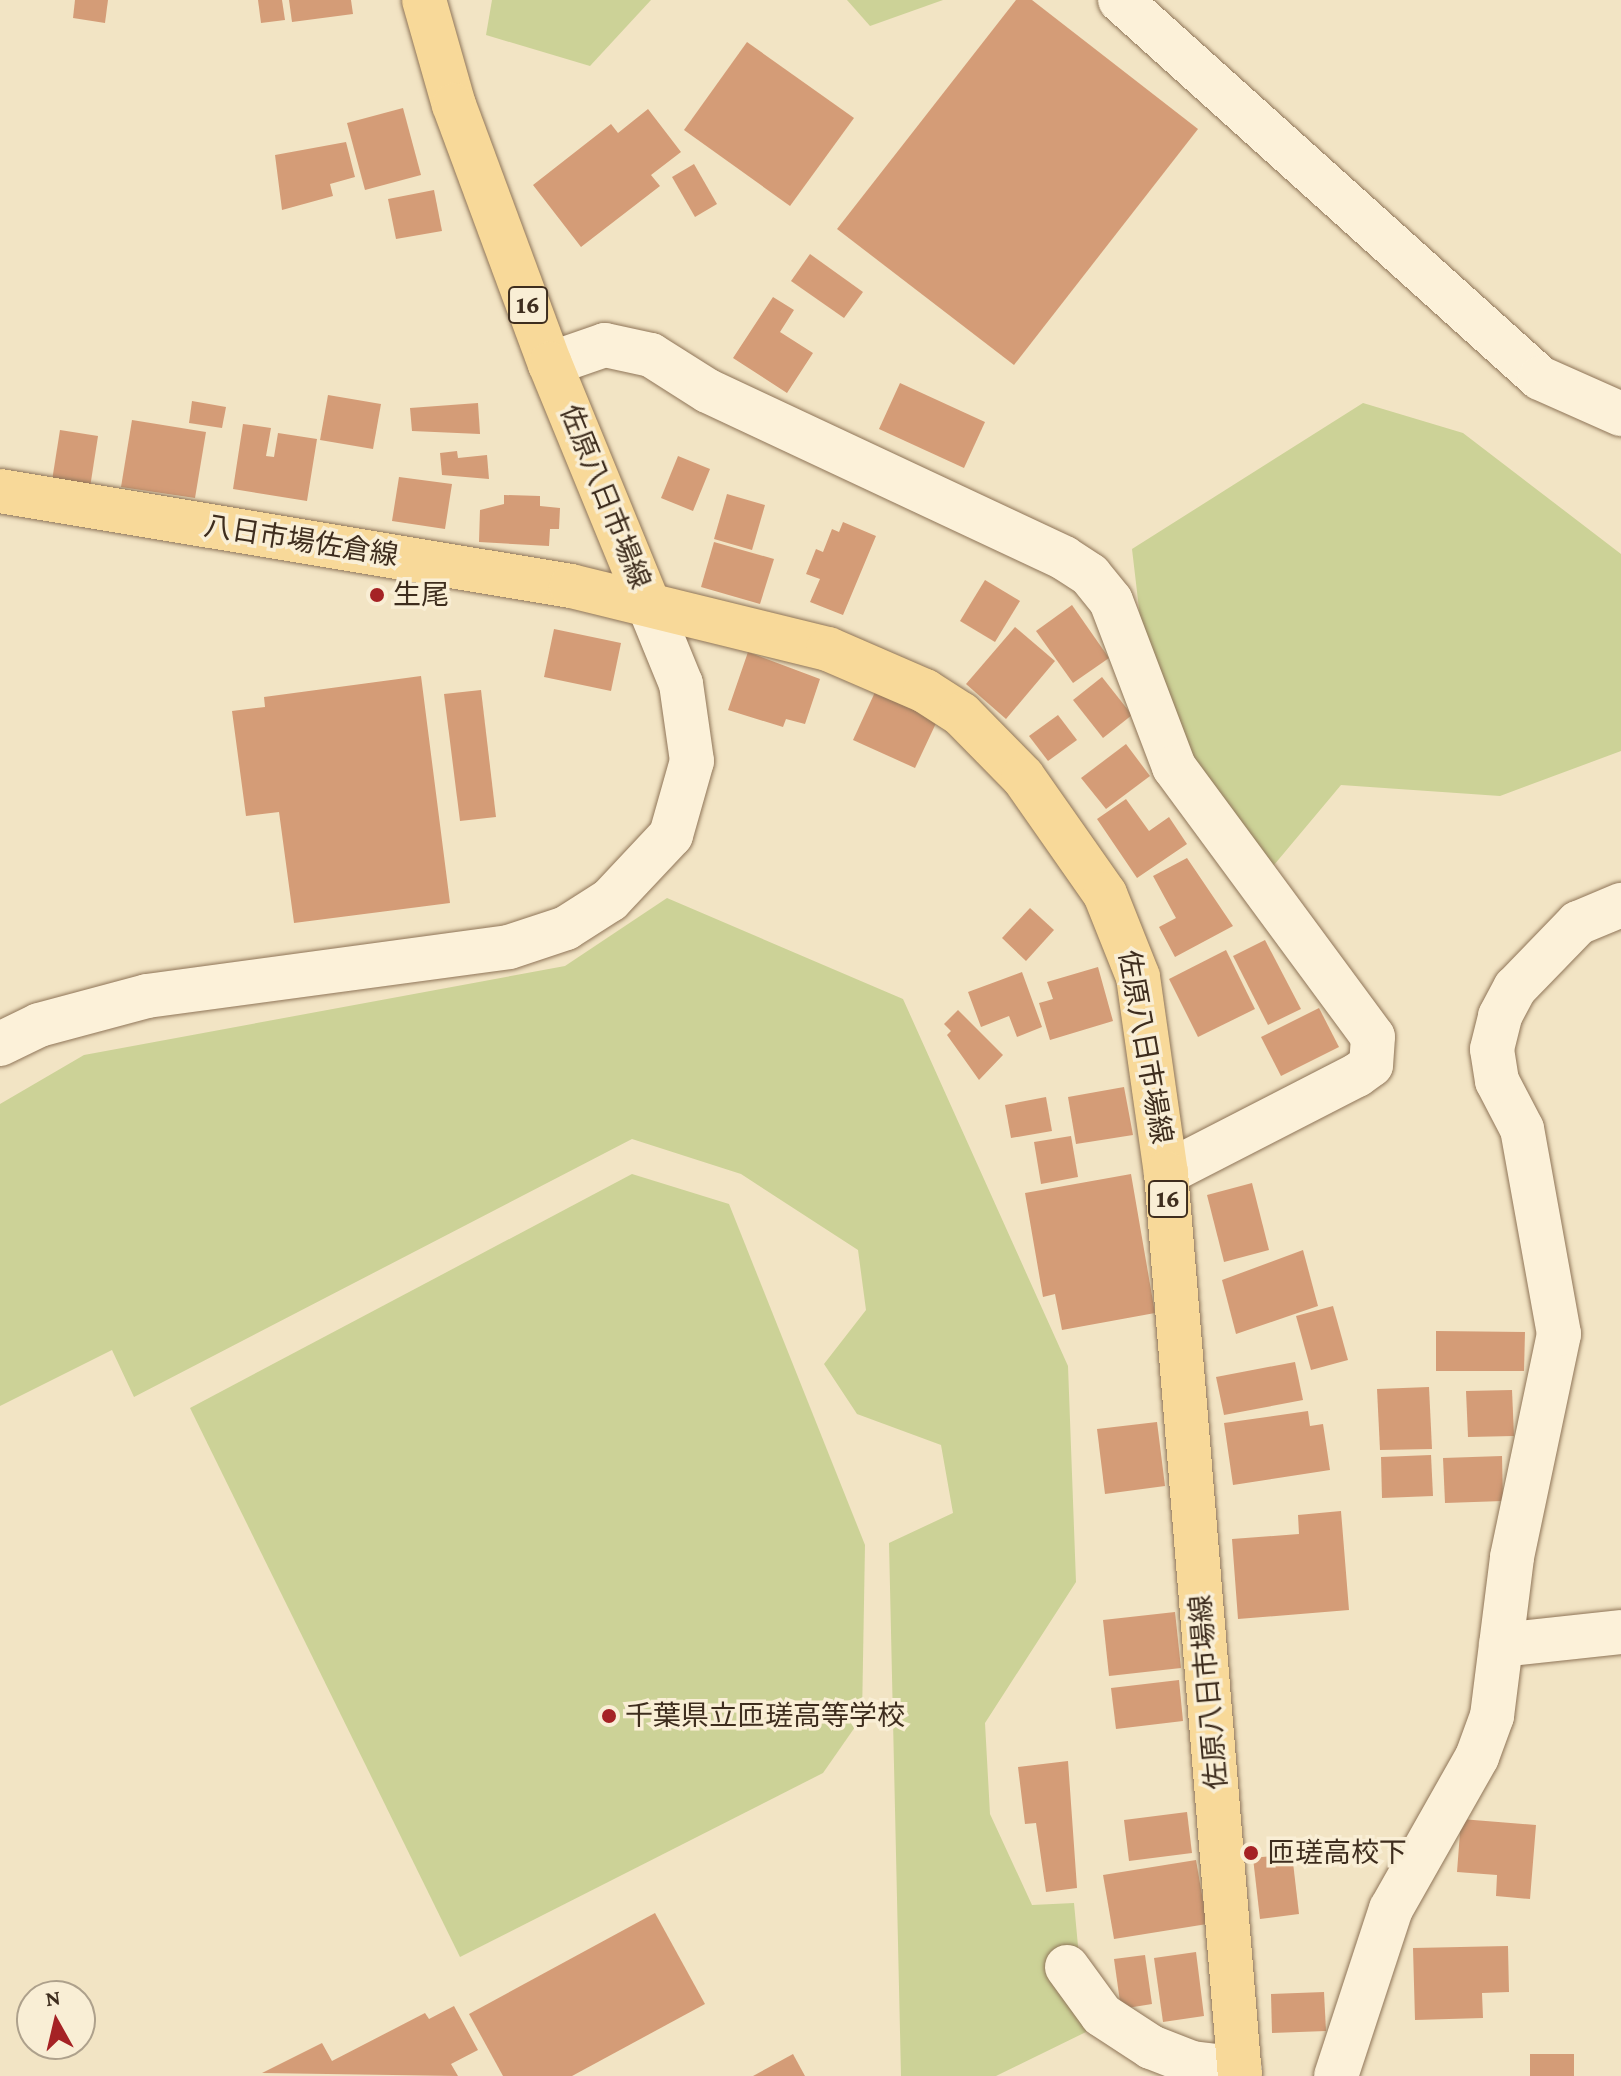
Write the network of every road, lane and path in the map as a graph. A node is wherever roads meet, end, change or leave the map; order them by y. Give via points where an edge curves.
1 (424, 0) edge
2 (1120, 0) edge
3 (550, 364) junction
4 (1621, 414) edge
5 (0, 491) edge
6 (648, 603) junction
7 (1621, 905) edge
8 (0, 1044) edge
9 (1166, 1173) junction
10 (1621, 1632) edge
11 (1501, 1645) junction
12 (1067, 1967) dead end
13 (1240, 2073) edge
14 (1336, 2076) edge

1 - 3 main road, 佐原八日市場線 / 16 via 454,105
2 - 4 street via 1540,378
3 - 6 main road, 佐原八日市場線 / 16
3 - 9 street via 605,345 651,355 708,391 1064,558 1090,575 1111,601 1174,767 1373,1037 1371,1065 1357,1075
5 - 6 main road, 八日市場佐倉線
6 - 8 street via 681,684 692,761 671,835 610,900 566,928 509,947 147,996 39,1025
6 - 9 main road, 佐原八日市場線 / 16 via 828,649 889,674 961,714 1023,777 1105,894 1129,943
7 - 11 street via 1578,923 1515,988 1492,1049 1497,1081 1522,1129 1559,1334 1512,1557
9 - 13 main road, 佐原八日市場線 / 16
10 - 11 street
11 - 14 street via 1492,1716 1477,1757 1397,1896
12 - 13 street via 1102,2015 1151,2047

